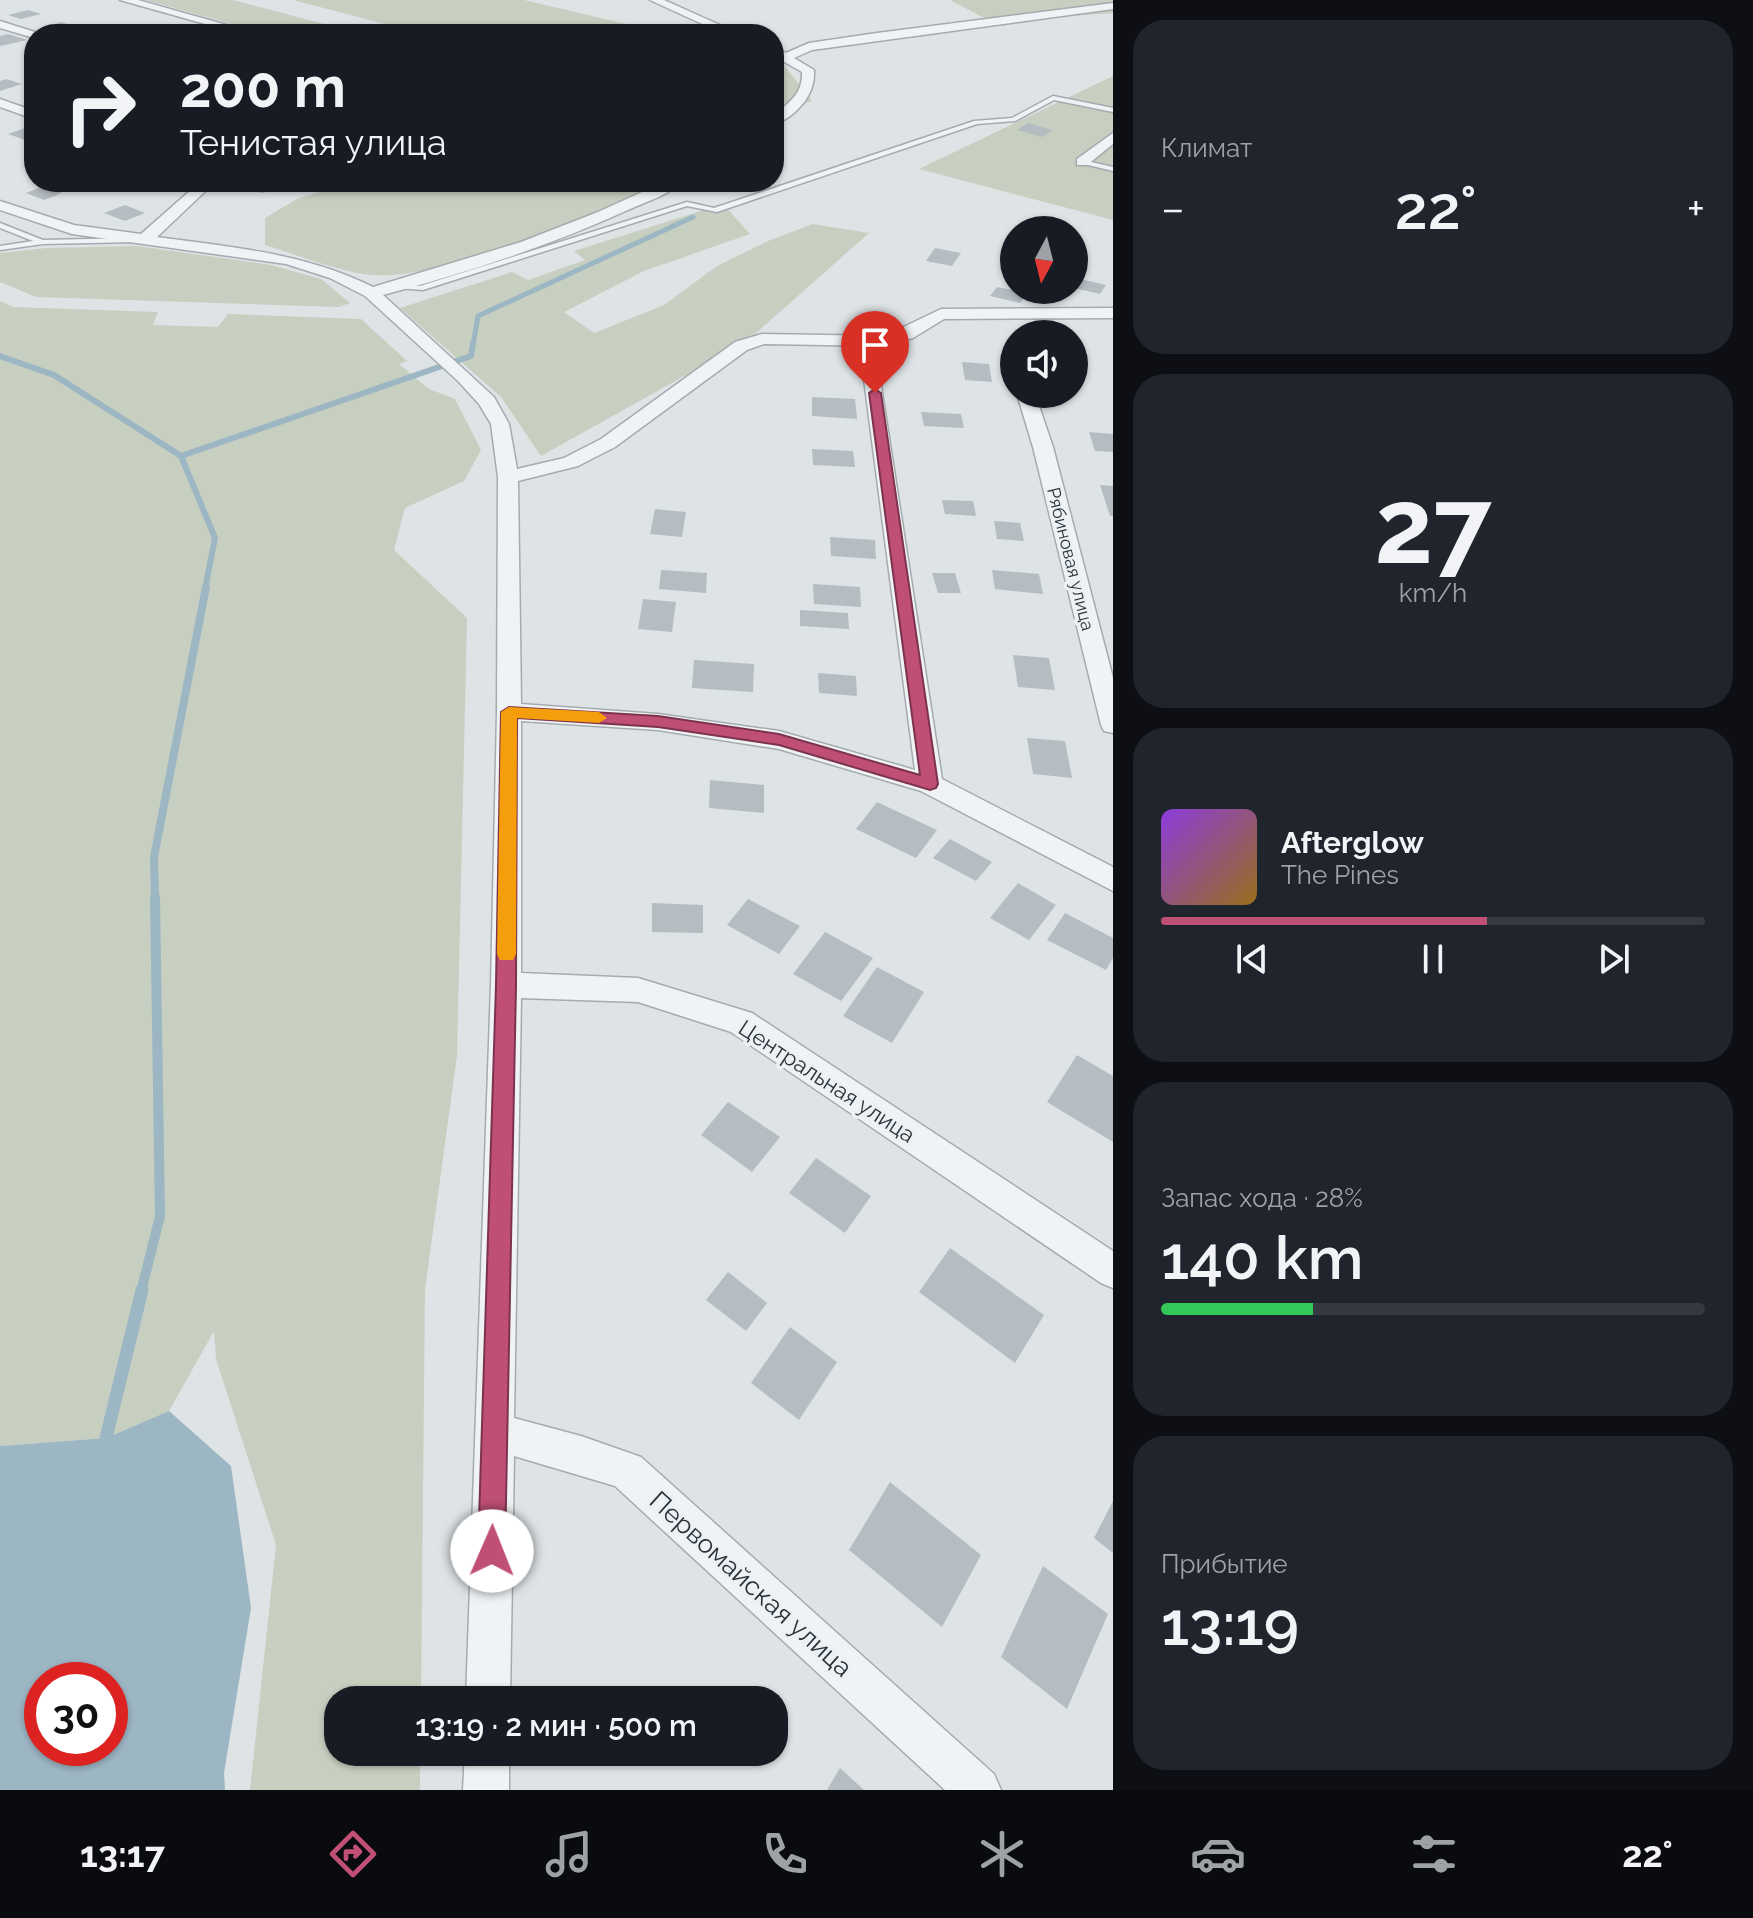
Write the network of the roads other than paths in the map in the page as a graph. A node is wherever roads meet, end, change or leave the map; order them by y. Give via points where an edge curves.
1 (125, 0) edge
2 (655, 0) edge
3 (1113, 6) edge
4 (0, 24) edge
5 (211, 24) edge
6 (711, 24) edge
7 (24, 32) edge
8 (784, 55) edge
9 (788, 56) junction
10 (0, 103) edge
11 (1113, 110) edge
12 (24, 111) edge
13 (784, 113) edge
14 (1113, 137) edge
15 (1082, 162) joint
16 (1113, 169) edge
17 (784, 186) edge
18 (197, 192) edge
19 (651, 192) edge
20 (768, 192) edge
21 (0, 205) edge
22 (0, 225) edge
23 (144, 240) junction
24 (43, 242) junction
25 (0, 248) edge
26 (398, 286) junction
27 (371, 293) junction
28 (1113, 313) edge
29 (871, 364) dead end
30 (1030, 408) edge
31 (508, 477) junction
32 (509, 712) junction
33 (1113, 725) edge
34 (930, 784) junction
35 (1113, 880) edge
36 (506, 985) junction
37 (1113, 1271) edge
38 (494, 1432) junction
39 (488, 1686) edge
40 (487, 1766) edge
41 (486, 1790) edge
42 (978, 1790) edge

1 - 5 street
2 - 6 street
3 - 9 street via 877,36 809,47
4 - 7 street
8 - 9 street
9 - 13 street via 808,70 810,83 807,94
10 - 12 street
11 - 17 lane via 1053,98 1013,120 976,122
14 - 15 street
15 - 16 lane
18 - 23 street
19 - 26 street via 515,249
20 - 26 lane via 714,210 687,204 420,288
21 - 23 street via 72,229
22 - 24 lane
23 - 24 lane
23 - 27 street via 288,260
24 - 25 lane
26 - 27 street
27 - 31 street via 487,401 500,424
28 - 31 street via 941,314 886,341 762,339 741,346 608,443 571,462
29 - 34 street
30 - 33 street, Рябиновая улица
31 - 32 street
32 - 34 street via 658,722 779,740
32 - 36 street
34 - 35 street
36 - 37 street, Центральная улица via 638,990 741,1022
36 - 38 street
38 - 39 street
38 - 42 street, Первомайская улица via 627,1471
40 - 41 street

